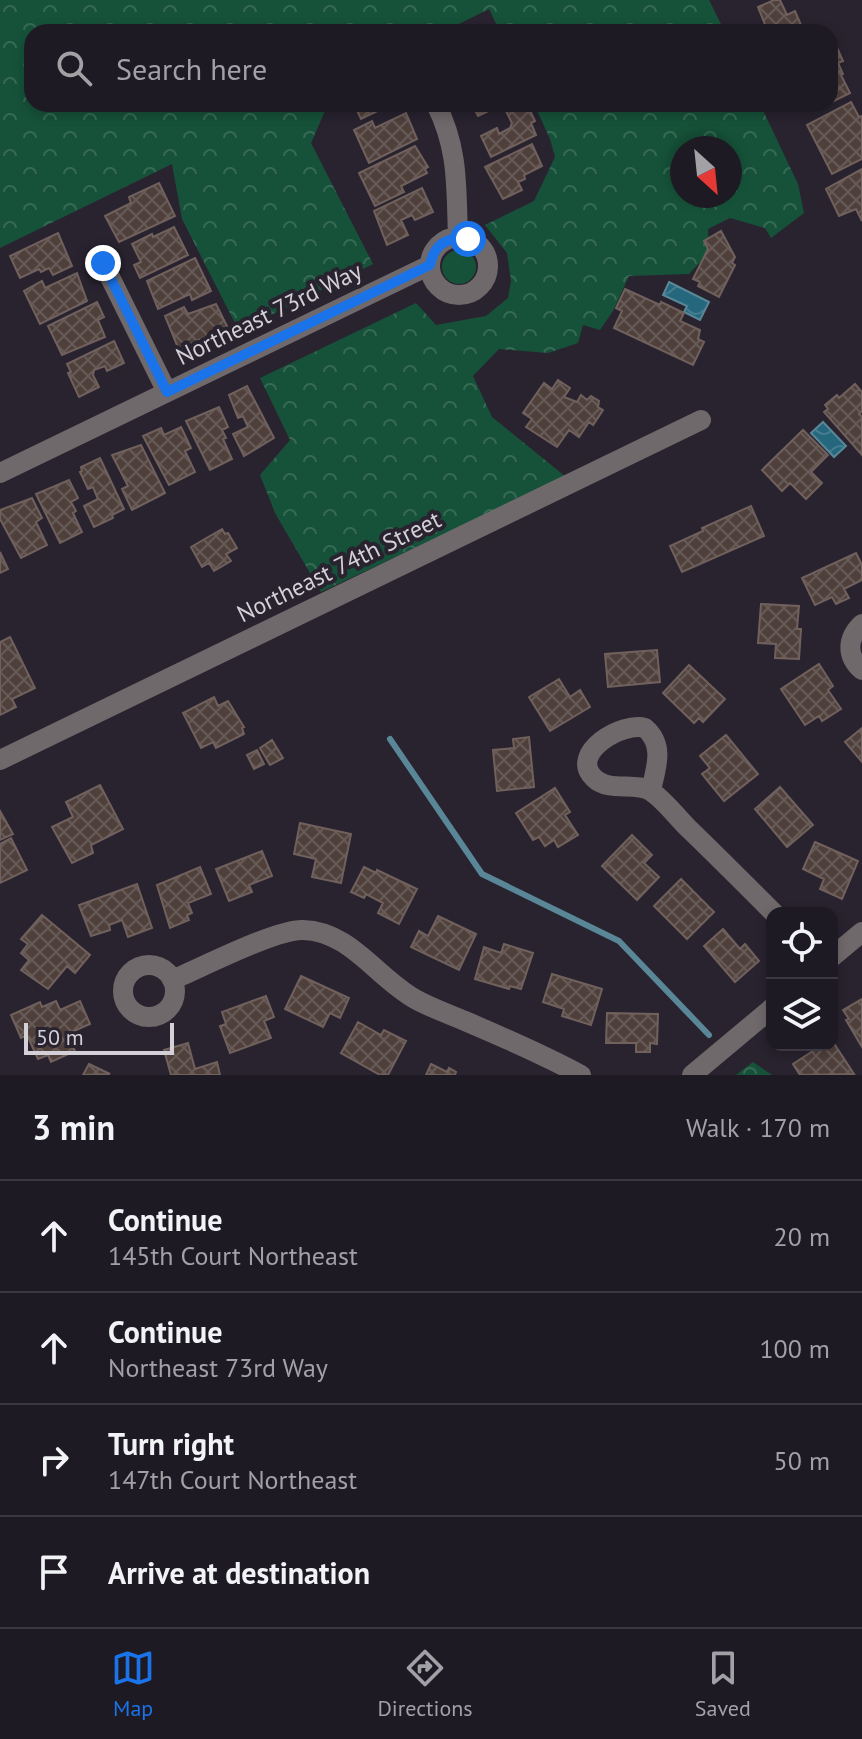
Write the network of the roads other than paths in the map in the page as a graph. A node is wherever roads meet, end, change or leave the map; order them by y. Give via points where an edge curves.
1 (440, 112) edge
2 (458, 237) junction
3 (103, 263) dead end
4 (430, 265) junction
5 (167, 392) junction
6 (701, 420) dead end
7 (0, 473) edge
8 (862, 624) edge
9 (862, 670) edge
10 (0, 760) edge
11 (651, 790) dead end
12 (768, 907) edge
13 (862, 932) edge
14 (838, 952) edge
15 (172, 980) dead end
16 (766, 1013) edge
17 (581, 1075) edge
18 (692, 1075) edge

1 - 2 street via 454,154
2 - 4 street via 441,244
2 - 4 street via 476,243 487,258 481,285 465,294 446,292 433,279
3 - 5 street
4 - 5 street, Northeast 73rd Way
5 - 7 street, Northeast 73rd Way
6 - 10 street, Northeast 74th Street
8 - 9 street via 850,649
11 - 12 street
13 - 14 street
15 - 17 street via 276,935 299,929 321,932 347,944 415,999
16 - 18 street

